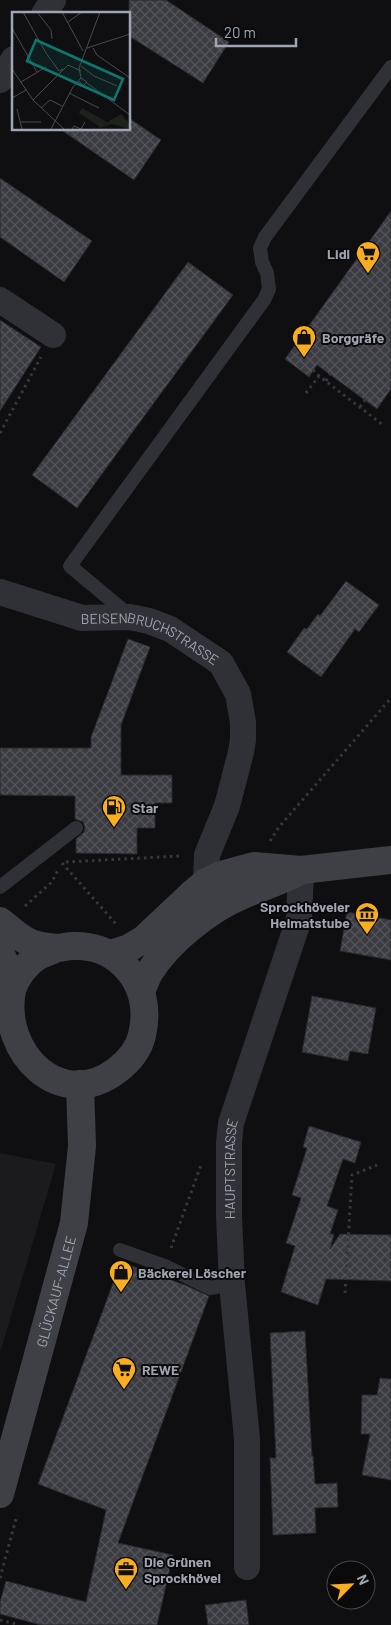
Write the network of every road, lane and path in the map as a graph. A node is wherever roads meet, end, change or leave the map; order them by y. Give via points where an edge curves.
1 (54, 0) edge
2 (45, 12) edge
3 (12, 62) edge
4 (391, 67) edge
5 (0, 80) edge
6 (0, 300) edge
7 (53, 335) joint
8 (314, 370) dead end
9 (330, 374) dead end
10 (319, 376) junction
11 (326, 381) junction
12 (306, 393) dead end
13 (365, 400) dead end
14 (360, 407) junction
15 (383, 425) dead end
16 (0, 433) edge
17 (0, 592) edge
18 (130, 617) junction
19 (391, 698) edge
20 (76, 828) dead end
21 (270, 842) dead end
22 (182, 856) dead end
23 (391, 860) edge
24 (61, 862) junction
25 (301, 870) junction
26 (206, 882) junction
27 (0, 886) edge
28 (219, 908) junction
29 (121, 930) dead end
30 (6, 936) edge
31 (58, 948) junction
32 (110, 954) junction
33 (14, 983) junction
34 (141, 991) junction
35 (80, 1084) junction
36 (204, 1157) dead end
37 (377, 1165) dead end
38 (120, 1250) dead end
39 (165, 1266) junction
40 (232, 1284) junction
41 (345, 1293) dead end
42 (0, 1494) edge
43 (247, 1568) dead end
44 (0, 1620) edge
45 (16, 1624) edge

1 - 2 street
3 - 5 street
4 - 18 lane via 265,237 260,248 269,289 264,300 70,566
6 - 7 street
7 - 16 path
8 - 10 path
9 - 11 path
10 - 11 path
10 - 12 path
11 - 14 path
13 - 14 path
14 - 15 path
17 - 18 street, BEISENBRUCHSTRASSE via 82,618
18 - 26 street, BEISENBRUCHSTRASSE via 170,630 221,663 238,694 242,722 241,752 227,806 207,855
19 - 21 path
20 - 27 lane
22 - 24 path
23 - 25 main road
24 - 29 path
24 - 30 path via 52,882 20,910 24,922
25 - 26 main road via 254,866
25 - 28 main road
25 - 40 street, HAUPTSTRASSE via 299,919 231,1123
26 - 28 street
26 - 32 main road via 144,939
28 - 34 main road via 174,943 149,974
30 - 31 main road
30 - 33 main road
31 - 32 main road via 91,947
31 - 33 main road via 36,958
32 - 34 main road via 134,977
33 - 35 main road via 6,1018 18,1053 45,1077 62,1083
34 - 35 main road via 145,1023 134,1053 110,1075 96,1082
35 - 42 main road, GLÜCKAUF-ALLEE via 82,1146 74,1223
36 - 39 path
37 - 41 path via 352,1176
38 - 39 lane
39 - 40 lane via 210,1288
40 - 43 street, HAUPTSTRASSE via 247,1439
44 - 45 path

